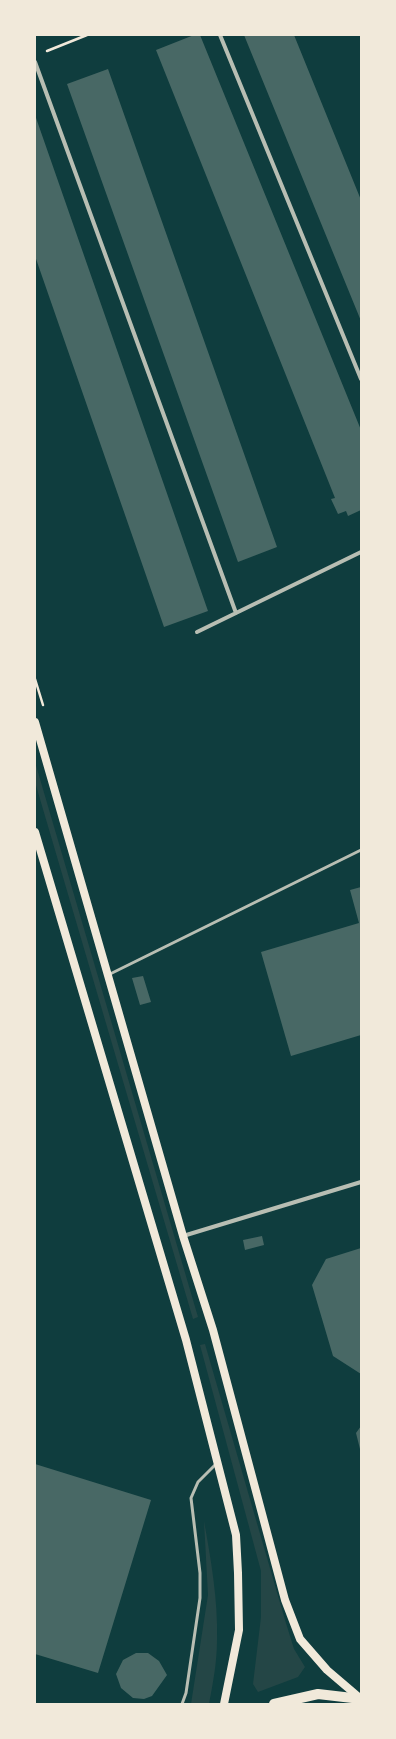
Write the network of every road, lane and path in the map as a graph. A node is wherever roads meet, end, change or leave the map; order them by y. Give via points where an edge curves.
1 (87, 35) edge
2 (220, 35) edge
3 (42, 52) dead end
4 (35, 62) edge
5 (361, 379) edge
6 (361, 552) edge
7 (236, 613) junction
8 (196, 632) dead end
9 (35, 722) edge
10 (35, 832) edge
11 (361, 850) edge
12 (108, 974) junction
13 (361, 1182) edge
14 (183, 1236) junction
15 (218, 1463) junction
16 (361, 1699) edge
17 (182, 1704) edge
18 (224, 1704) edge
19 (274, 1704) edge

1 - 3 path
2 - 5 street
4 - 7 street
6 - 7 street
7 - 8 street
9 - 12 main road
10 - 15 main road via 186,1340
11 - 12 lane
12 - 14 main road
13 - 14 street
14 - 16 main road via 213,1330 285,1600 300,1639 327,1670
15 - 17 lane via 198,1482 191,1498 200,1573 200,1598 186,1694
15 - 18 main road via 236,1535 238,1573 239,1630
16 - 19 main road via 318,1694

